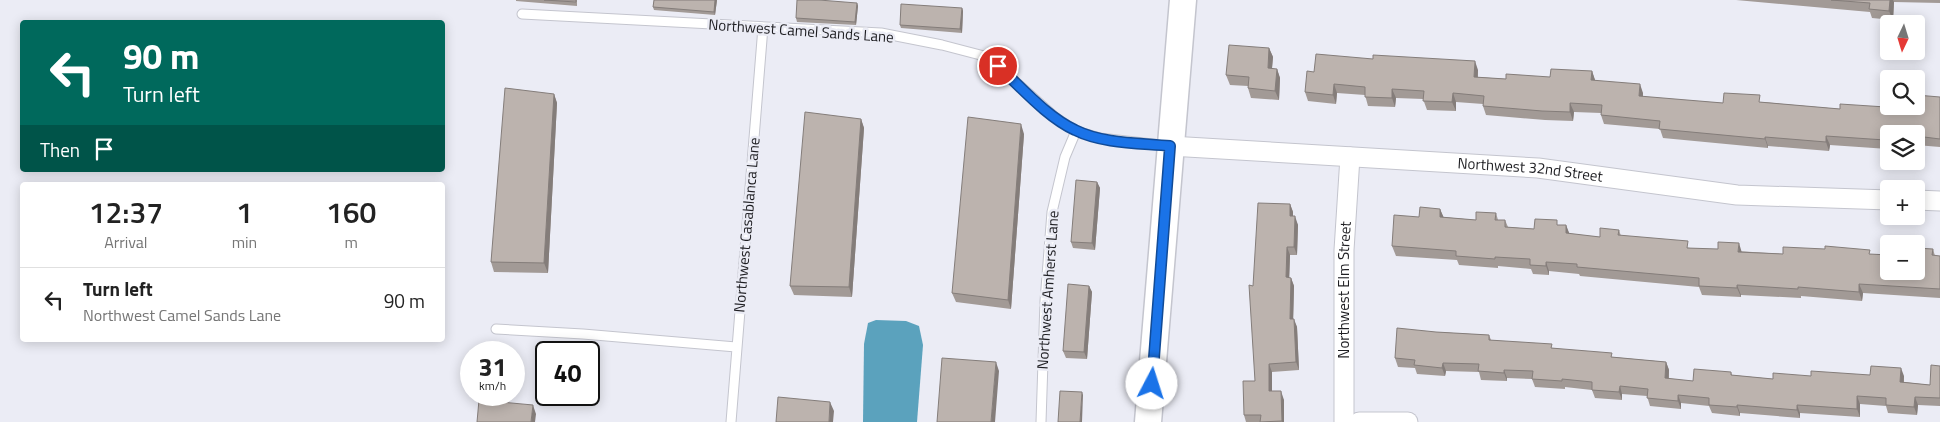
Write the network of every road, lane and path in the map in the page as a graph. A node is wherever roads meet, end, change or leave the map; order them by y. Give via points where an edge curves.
1 (1184, 0) edge
2 (522, 14) dead end
3 (763, 27) junction
4 (1076, 131) junction
5 (1170, 146) junction
6 (1350, 157) junction
7 (1880, 200) edge
8 (1925, 200) edge
9 (1940, 201) edge
10 (496, 329) dead end
11 (736, 348) junction
12 (730, 422) edge
13 (1041, 422) edge
14 (1148, 422) edge
15 (1344, 422) edge
16 (1359, 422) edge
17 (1408, 422) edge

1 - 5 street
2 - 3 lane, Northwest Camel Sands Lane
3 - 4 lane, Northwest Camel Sands Lane via 881,33 988,58 1054,118
3 - 11 lane, Northwest Casablanca Lane
4 - 5 lane, Northwest Camel Sands Lane via 1100,138
4 - 13 lane, Northwest Amherst Lane via 1065,157 1052,212
5 - 6 street, Northwest 32nd Street
5 - 14 street
6 - 7 street, Northwest 32nd Street via 1538,168 1736,195
6 - 15 street, Northwest Elm Street via 1344,250
8 - 9 street
10 - 11 lane
11 - 12 lane, Northwest Casablanca Lane
16 - 17 street

